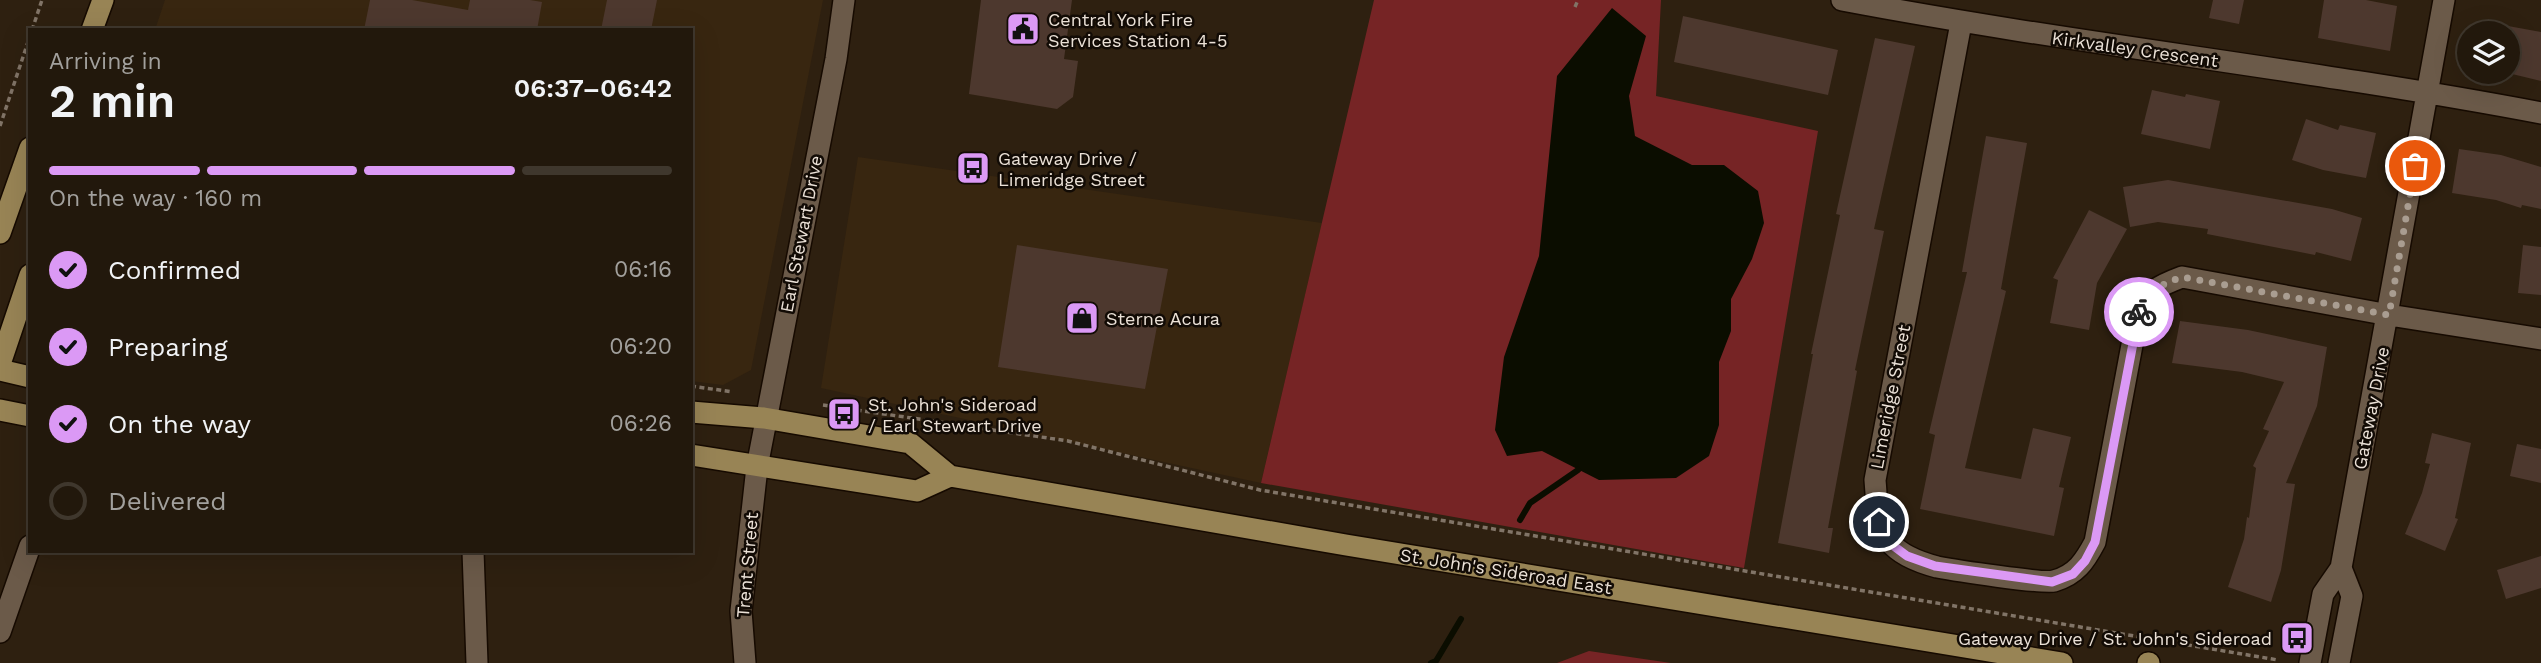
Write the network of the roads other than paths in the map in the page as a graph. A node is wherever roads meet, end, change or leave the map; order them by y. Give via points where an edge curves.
1 (103, 0) edge
2 (844, 0) edge
3 (1842, 0) edge
4 (2444, 0) edge
5 (1961, 23) junction
6 (93, 28) edge
7 (2428, 92) junction
8 (2541, 113) edge
9 (28, 154) edge
10 (0, 233) edge
11 (28, 281) edge
12 (2389, 315) junction
13 (2541, 338) edge
14 (0, 364) edge
15 (0, 370) edge
16 (28, 377) edge
17 (0, 410) edge
18 (693, 412) edge
19 (28, 416) edge
20 (764, 418) junction
21 (693, 455) edge
22 (757, 467) junction
23 (950, 476) junction
24 (28, 551) edge
25 (473, 553) edge
26 (2341, 568) junction
27 (0, 632) edge
28 (477, 663) edge
29 (745, 663) edge
30 (2062, 663) edge
31 (2310, 663) edge
32 (2339, 663) edge

1 - 6 main road
2 - 20 street, Earl Stewart Drive
3 - 5 street, Kirkvalley Crescent
4 - 7 street, Gateway Drive
5 - 7 street, Kirkvalley Crescent
5 - 12 street, Limeridge Street via 1875,481 1879,522 1891,544 1907,556 1935,566 2052,582 2073,574 2095,542 2138,313 2148,294 2164,283 2182,277
7 - 8 street, Kirkvalley Crescent
7 - 12 street, Gateway Drive
9 - 10 main road
11 - 14 main road
12 - 13 street, Limeridge Street
12 - 26 street, Gateway Drive
15 - 16 main road
17 - 19 main road
18 - 20 main road, St. John's Sideroad East
20 - 22 street, Earl Stewart Drive
20 - 23 main road, St. John's Sideroad East via 910,443
21 - 22 main road
22 - 23 main road via 917,491
22 - 29 street, Trent Street via 741,611
23 - 30 main road, St. John's Sideroad East
24 - 27 street
25 - 28 street
26 - 31 street, Gateway Drive via 2323,594
26 - 32 street, Gateway Drive via 2352,596

